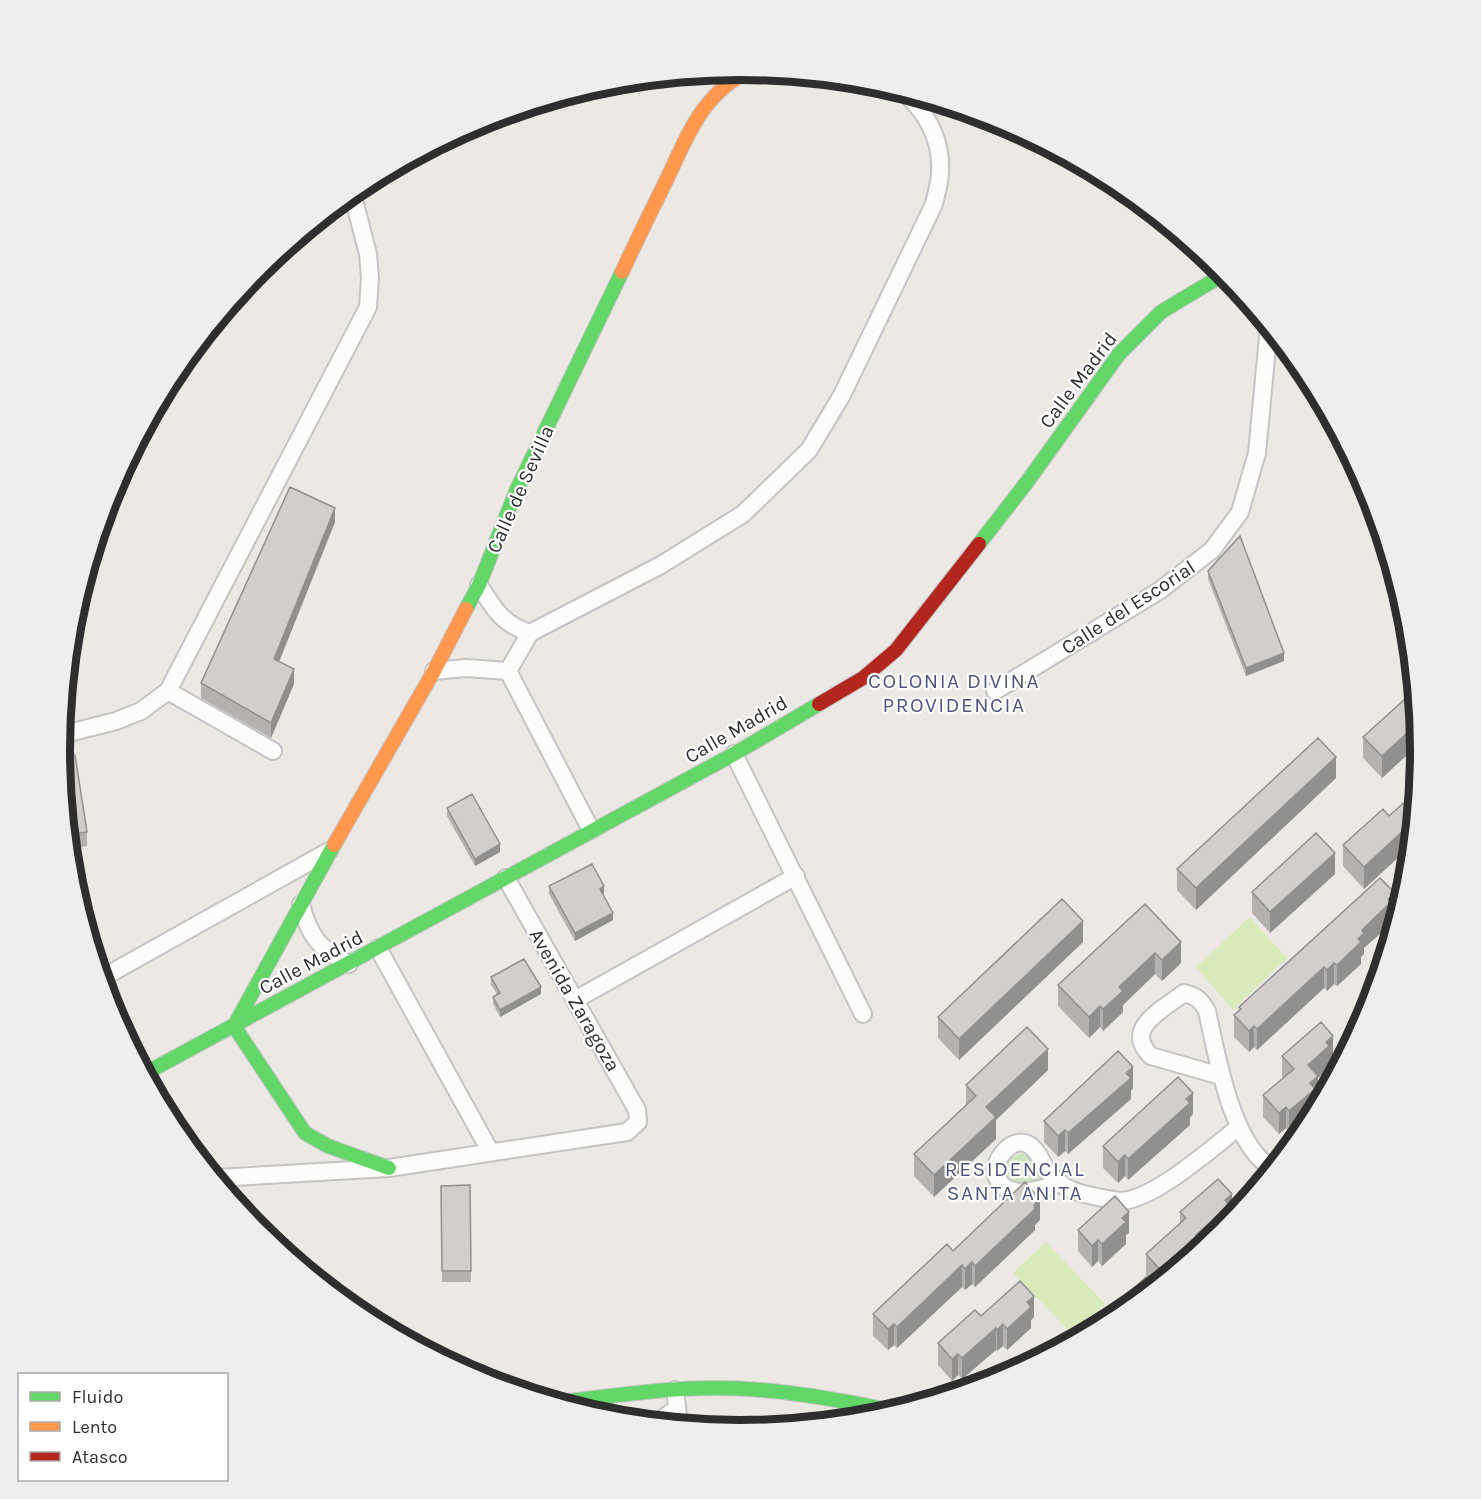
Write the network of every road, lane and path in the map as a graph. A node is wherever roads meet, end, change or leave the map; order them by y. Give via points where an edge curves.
1 (730, 80) edge
2 (914, 102) edge
3 (355, 202) edge
4 (1216, 278) edge
5 (1268, 337) edge
6 (479, 585) junction
7 (530, 633) junction
8 (508, 670) junction
9 (434, 671) junction
10 (168, 691) junction
11 (995, 691) dead end
12 (71, 733) edge
13 (273, 751) dead end
14 (734, 754) junction
15 (591, 830) junction
16 (330, 851) junction
17 (796, 876) junction
18 (506, 879) junction
19 (301, 904) junction
20 (378, 948) junction
21 (349, 964) junction
22 (109, 974) edge
23 (575, 1000) junction
24 (863, 1014) dead end
25 (234, 1026) junction
26 (152, 1070) edge
27 (1221, 1076) junction
28 (1239, 1127) junction
29 (490, 1151) junction
30 (1259, 1157) junction
31 (1267, 1163) edge
32 (389, 1168) junction
33 (1263, 1168) edge
34 (226, 1177) edge
35 (1060, 1183) dead end
36 (675, 1390) junction
37 (580, 1400) edge
38 (873, 1407) edge
39 (678, 1416) edge

1 - 6 street, Calle de Sevilla via 714,93 691,127 517,489
2 - 7 street via 930,124 940,149 934,204 842,395 809,450 743,514 661,565
3 - 10 street via 368,254 368,307
4 - 14 street, Calle Madrid via 1161,312 1119,354 1027,482 896,650 863,678
5 - 11 street, Calle del Escorial via 1257,453 1240,512 1212,550 1159,591
6 - 7 street via 505,622
6 - 9 street, Calle de Sevilla
7 - 8 street
8 - 9 street
8 - 15 street
9 - 16 street, Calle de Sevilla
10 - 12 street via 141,711
10 - 13 street
14 - 15 street, Calle Madrid
14 - 17 street
15 - 18 street, Calle Madrid
16 - 19 street, Calle de Sevilla
16 - 22 street
17 - 23 street
17 - 24 street
18 - 20 street, Calle Madrid
18 - 23 street, Avenida Zaragoza
19 - 21 street via 316,941
19 - 25 street, Calle de Sevilla
20 - 21 street, Calle Madrid
20 - 29 street
21 - 25 street, Calle Madrid
23 - 29 street, Avenida Zaragoza via 637,1110 638,1122 627,1132
25 - 26 street, Calle Madrid
25 - 32 street via 305,1133 328,1146
27 - 27 street via 1207,1011 1194,996 1184,993 1144,1023 1142,1044 1151,1056
27 - 28 street
28 - 30 street
28 - 35 street via 1148,1193 1122,1201 1073,1192
29 - 32 street
30 - 31 street
30 - 33 street
32 - 34 street
36 - 37 street
36 - 38 street via 738,1389
36 - 39 street

